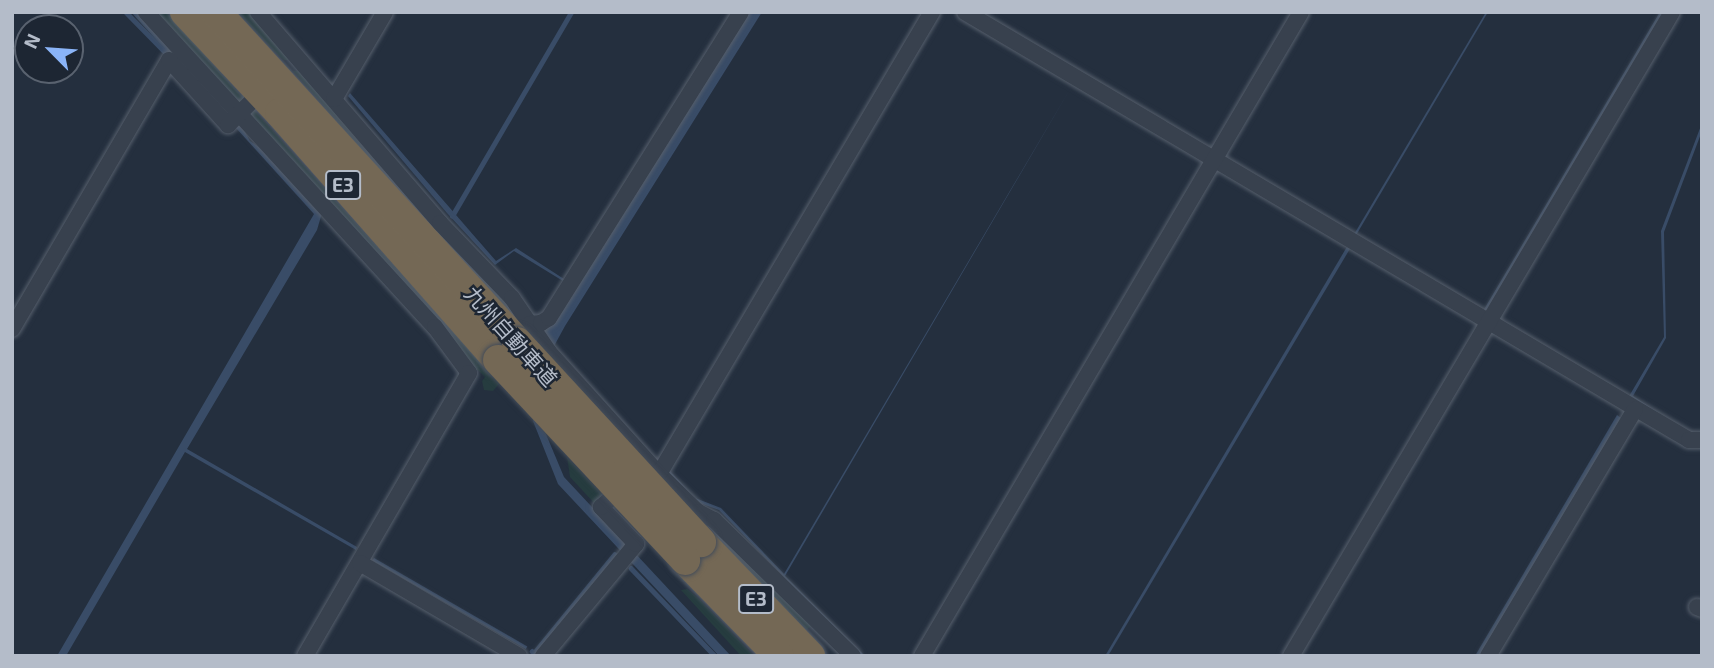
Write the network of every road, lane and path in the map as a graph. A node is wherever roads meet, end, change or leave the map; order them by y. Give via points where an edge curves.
1 (146, 12) edge
2 (185, 12) edge
3 (216, 12) edge
4 (258, 12) edge
5 (385, 12) edge
6 (741, 12) edge
7 (933, 12) edge
8 (965, 12) edge
9 (1301, 12) edge
10 (1672, 12) edge
11 (298, 58) junction
12 (285, 70) dead end
13 (334, 99) junction
14 (245, 108) junction
15 (1214, 160) junction
16 (1489, 322) junction
17 (12, 329) edge
18 (515, 342) junction
19 (1635, 408) junction
20 (1702, 440) edge
21 (654, 468) junction
22 (693, 551) junction
23 (360, 563) junction
24 (817, 641) edge
25 (305, 656) edge
26 (519, 656) edge
27 (543, 656) edge
28 (779, 656) edge
29 (853, 656) edge
30 (922, 656) edge
31 (1291, 656) edge
32 (1488, 656) edge

1 - 14 street
2 - 18 highway, 九州自動車道 / E3 via 280,113
3 - 18 highway, 九州自動車道 / E3
4 - 11 street
5 - 13 street
6 - 18 street via 549,318
7 - 21 street
8 - 15 street
9 - 15 street
10 - 16 street
11 - 12 street
11 - 13 street
13 - 18 street via 440,223 512,298
14 - 17 street via 228,125 169,61
14 - 23 street via 435,327 469,373
15 - 16 street
15 - 30 street
16 - 19 street
16 - 31 street
18 - 21 street via 549,352
18 - 22 highway, 九州自動車道 / E3, bridge
19 - 20 street via 1689,440
19 - 32 street
21 - 24 street via 698,512 714,520
21 - 27 street via 601,507 635,544
22 - 24 highway, 九州自動車道 / E3
22 - 28 highway, 九州自動車道 / E3
23 - 25 street
23 - 26 street
24 - 29 street

